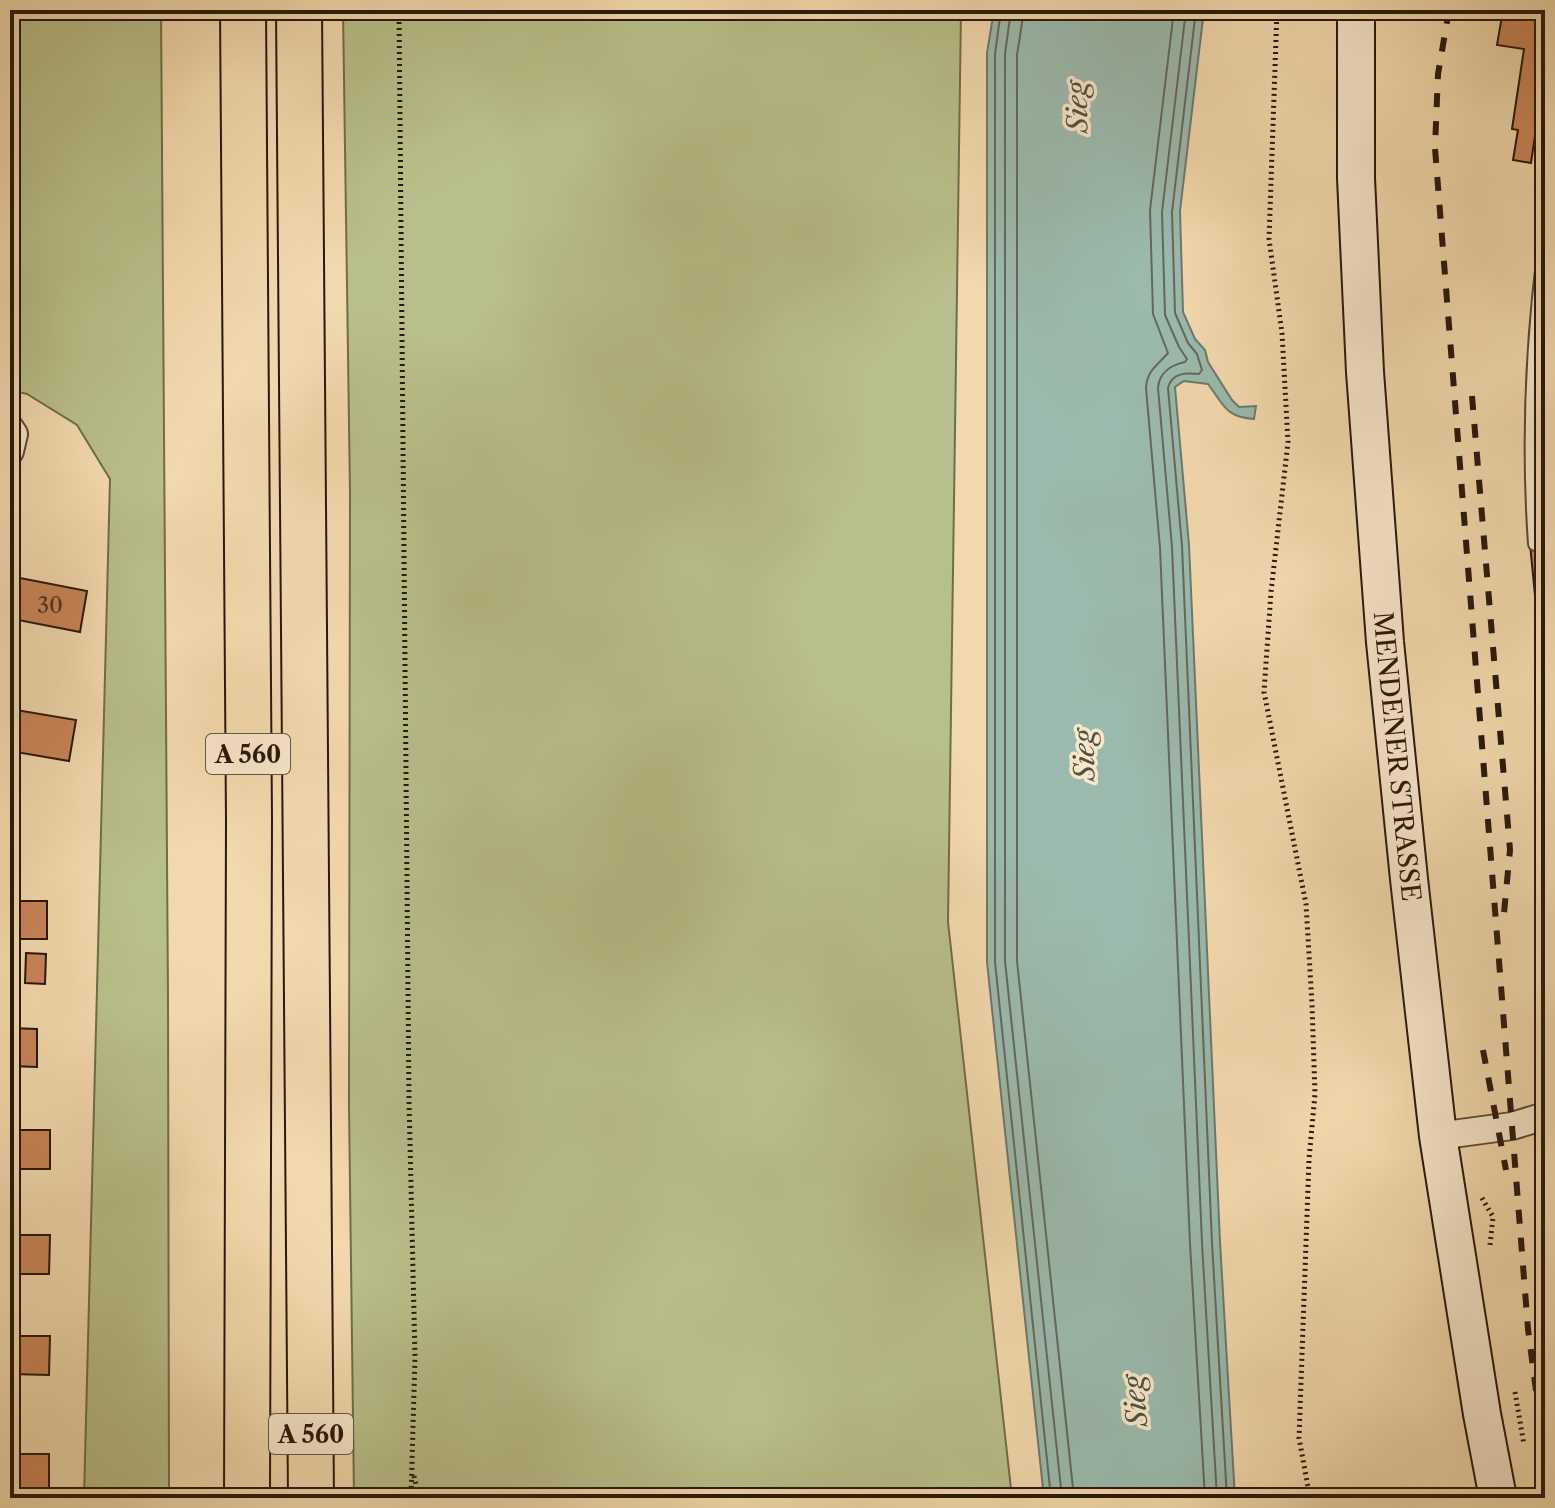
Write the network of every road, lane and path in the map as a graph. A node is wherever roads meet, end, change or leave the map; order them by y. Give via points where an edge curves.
1 (243, 10) edge
2 (299, 10) edge
3 (399, 10) edge
4 (1277, 10) edge
5 (1356, 10) edge
6 (1545, 245) edge
7 (1535, 544) dead end
8 (1545, 1116) edge
9 (1438, 1136) junction
10 (411, 1463) junction
11 (247, 1498) edge
12 (311, 1498) edge
13 (411, 1498) edge
14 (419, 1498) edge
15 (1310, 1498) edge
16 (1498, 1498) edge

1 - 11 highway, A 560
2 - 12 highway, A 560
3 - 10 path via 415,1356
4 - 15 path via 1269,239 1282,333 1288,442 1264,692 1306,904 1315,1094 1299,1438
5 - 9 street, MENDENER STRASSE via 1356,178 1365,372 1385,642
6 - 7 lane via 1531,433
8 - 9 street
9 - 16 street, MENDENER STRASSE
10 - 13 path
10 - 14 path

